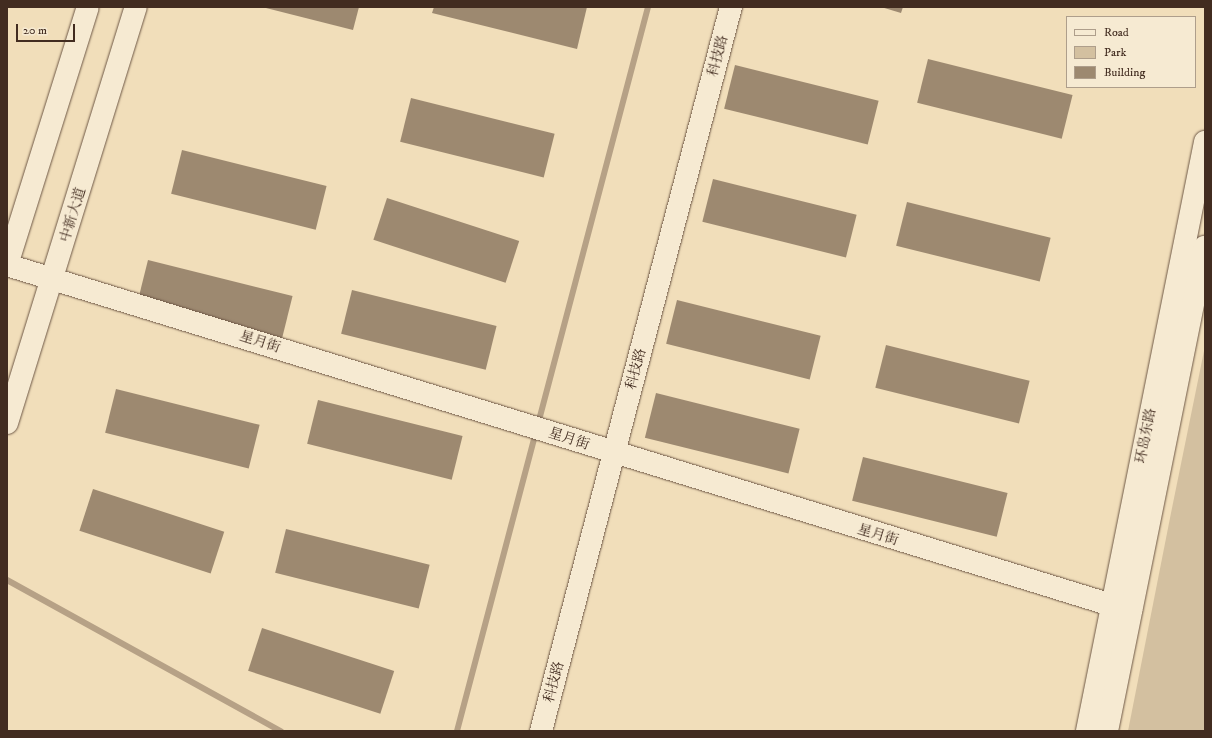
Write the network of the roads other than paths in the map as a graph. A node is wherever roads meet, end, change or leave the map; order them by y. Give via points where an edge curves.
1 (88, 7) edge
2 (136, 7) edge
3 (731, 7) edge
4 (1205, 142) edge
5 (1205, 247) edge
6 (7, 265) edge
7 (54, 277) junction
8 (7, 423) edge
9 (614, 454) junction
10 (1122, 609) junction
11 (541, 731) edge
12 (1087, 731) edge
13 (1107, 731) edge

1 - 6 street
2 - 7 street, 中新大道
3 - 9 street, 科技路
4 - 10 street, 环岛东路
5 - 10 street, 环岛东路
6 - 7 street, 星月街
7 - 8 street, 中新大道
7 - 9 street, 星月街
9 - 10 street, 星月街
9 - 11 street, 科技路
10 - 12 street, 环岛东路
10 - 13 street, 环岛东路

